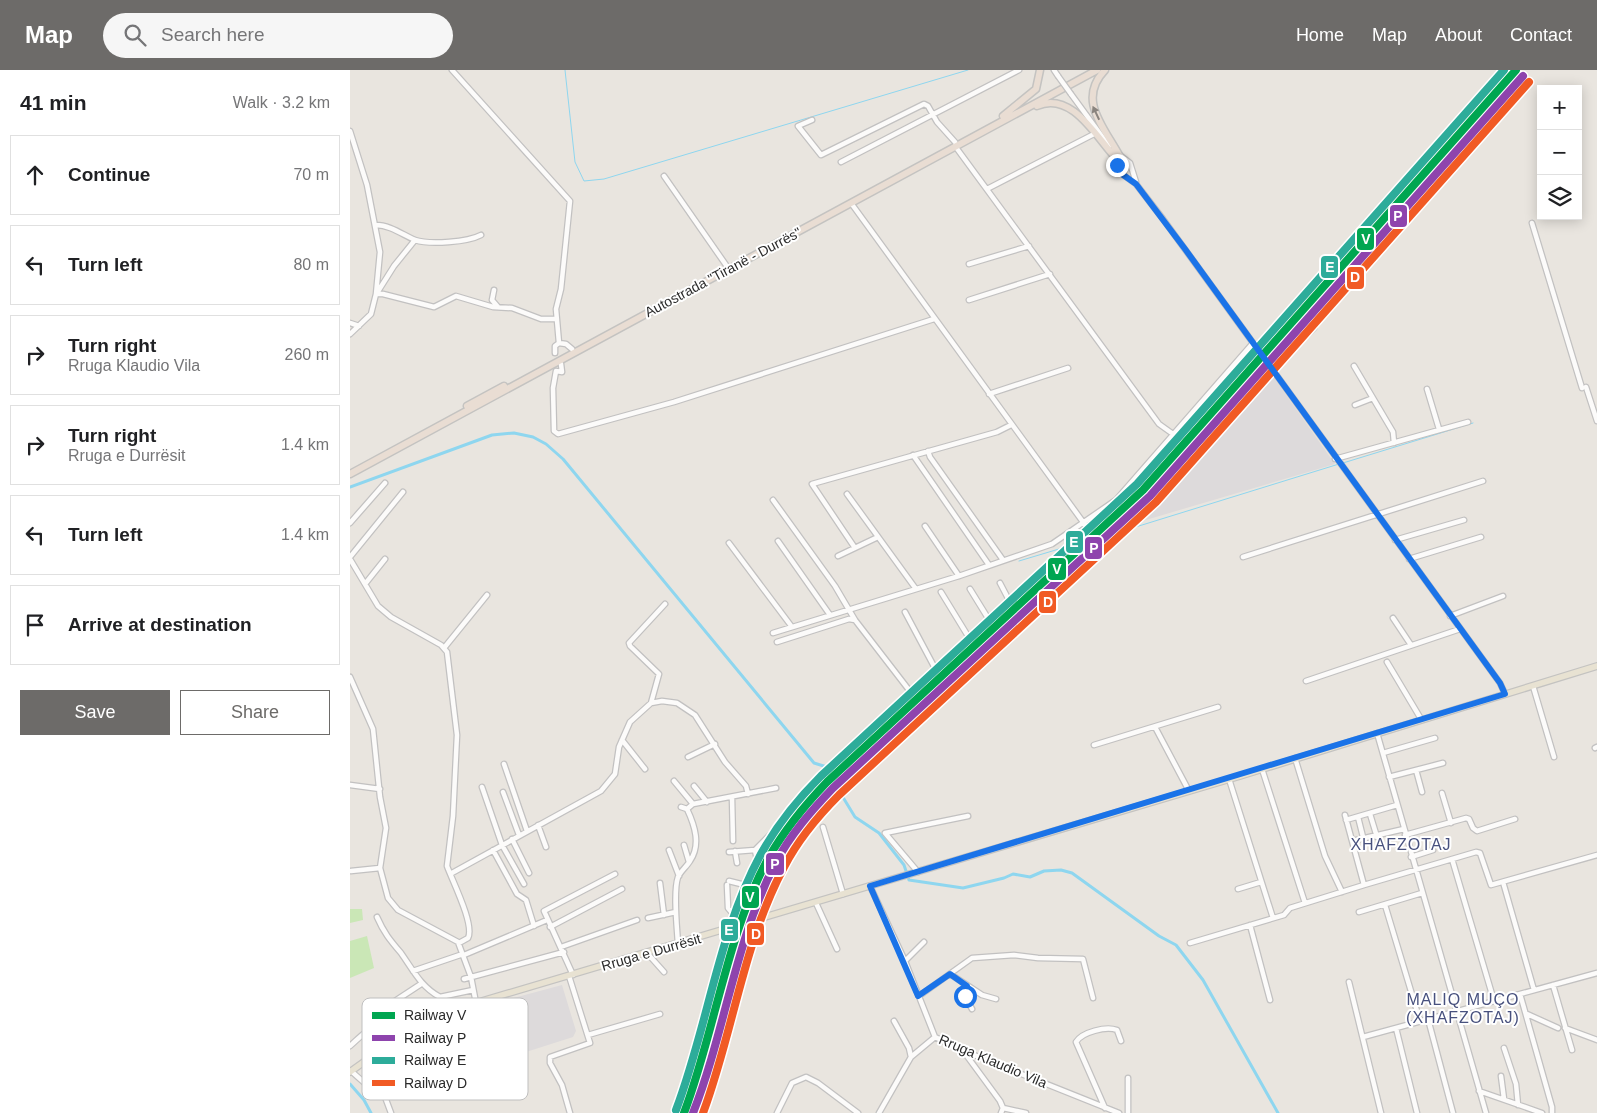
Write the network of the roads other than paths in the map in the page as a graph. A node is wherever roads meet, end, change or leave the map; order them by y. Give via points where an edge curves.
1 (452, 70) edge
2 (1019, 70) edge
3 (1040, 70) edge
4 (1054, 70) edge
5 (1088, 70) edge
6 (1096, 70) edge
7 (1106, 70) edge
8 (932, 115) junction
9 (1003, 116) junction
10 (812, 120) dead end
11 (993, 126) junction
12 (350, 131) edge
13 (1094, 134) junction
14 (955, 144) junction
15 (1117, 156) junction
16 (1126, 160) junction
17 (841, 162) dead end
18 (1117, 165) junction
19 (1131, 169) junction
20 (1124, 174) junction
21 (664, 176) dead end
22 (1136, 184) junction
23 (987, 189) junction
24 (851, 203) junction
25 (1532, 222) dead end
26 (376, 225) junction
27 (481, 235) dead end
28 (415, 240) junction
29 (1028, 246) junction
30 (969, 264) dead end
31 (726, 265) junction
32 (1050, 274) junction
33 (494, 290) dead end
34 (376, 294) junction
35 (969, 300) dead end
36 (498, 307) junction
37 (555, 318) junction
38 (934, 319) junction
39 (350, 324) edge
40 (359, 326) junction
41 (1314, 328) dead end
42 (350, 334) edge
43 (559, 343) junction
44 (1253, 343) junction
45 (572, 349) junction
46 (555, 353) dead end
47 (561, 364) dead end
48 (551, 365) junction
49 (1354, 366) dead end
50 (1068, 368) dead end
51 (1271, 369) junction
52 (556, 371) junction
53 (1428, 389) dead end
54 (989, 394) junction
55 (1373, 398) junction
56 (1355, 405) dead end
57 (1597, 421) edge
58 (1468, 422) dead end
59 (1011, 426) junction
60 (1439, 429) junction
61 (1173, 434) junction
62 (1394, 443) junction
63 (928, 451) junction
64 (913, 455) junction
65 (1338, 462) junction
66 (350, 470) edge
67 (350, 474) edge
68 (1483, 481) dead end
69 (385, 483) dead end
70 (402, 492) dead end
71 (847, 494) dead end
72 (773, 500) dead end
73 (1377, 513) junction
74 (1464, 520) dead end
75 (350, 523) edge
76 (1086, 524) junction
77 (925, 526) dead end
78 (878, 537) junction
79 (1481, 537) dead end
80 (1395, 540) junction
81 (778, 541) dead end
82 (729, 543) dead end
83 (855, 548) junction
84 (838, 556) dead end
85 (350, 558) edge
86 (1243, 558) dead end
87 (385, 559) dead end
88 (1409, 559) junction
89 (1003, 560) junction
90 (990, 565) junction
91 (959, 576) junction
92 (1000, 583) dead end
93 (364, 584) junction
94 (916, 589) junction
95 (970, 589) dead end
96 (941, 592) dead end
97 (487, 595) dead end
98 (1503, 596) dead end
99 (665, 604) dead end
100 (1011, 604) junction
101 (851, 609) junction
102 (905, 612) dead end
103 (830, 615) junction
104 (1450, 616) junction
105 (1393, 618) dead end
106 (856, 620) junction
107 (991, 623) junction
108 (792, 627) junction
109 (1460, 629) junction
110 (773, 633) dead end
111 (776, 642) dead end
112 (971, 642) junction
113 (1411, 645) junction
114 (444, 648) junction
115 (1387, 662) dead end
116 (1597, 666) edge
117 (937, 672) junction
118 (350, 677) edge
119 (1306, 681) dead end
120 (1533, 686) junction
121 (1505, 694) junction
122 (650, 703) junction
123 (1218, 707) dead end
124 (1421, 719) junction
125 (1155, 727) junction
126 (1377, 733) junction
127 (1436, 738) dead end
128 (622, 740) junction
129 (715, 744) junction
130 (1094, 745) dead end
131 (1383, 753) junction
132 (688, 757) dead end
133 (1554, 757) dead end
134 (1296, 758) junction
135 (1443, 763) dead end
136 (504, 764) dead end
137 (645, 769) dead end
138 (1262, 769) junction
139 (1416, 770) junction
140 (1389, 777) junction
141 (1229, 779) junction
142 (674, 782) dead end
143 (350, 785) edge
144 (694, 786) dead end
145 (482, 787) dead end
146 (776, 788) dead end
147 (380, 790) junction
148 (1189, 791) junction
149 (503, 792) dead end
150 (1422, 792) dead end
151 (1442, 792) dead end
152 (748, 794) junction
153 (732, 797) junction
154 (805, 800) dead end
155 (816, 801) dead end
156 (707, 802) junction
157 (693, 804) junction
158 (1397, 806) junction
159 (680, 807) dead end
160 (687, 809) junction
161 (1370, 814) junction
162 (968, 816) dead end
163 (1358, 817) junction
164 (1515, 819) dead end
165 (1451, 823) junction
166 (538, 825) junction
167 (823, 827) dead end
168 (527, 831) junction
169 (1404, 832) junction
170 (519, 835) junction
171 (1363, 837) junction
172 (1377, 837) junction
173 (512, 839) junction
174 (733, 841) dead end
175 (1352, 841) junction
176 (502, 845) junction
177 (684, 845) dead end
178 (546, 847) dead end
179 (493, 850) junction
180 (669, 850) dead end
181 (755, 850) junction
182 (1433, 850) dead end
183 (735, 851) junction
184 (729, 852) dead end
185 (1597, 855) edge
186 (1411, 857) junction
187 (1452, 859) junction
188 (689, 862) junction
189 (737, 863) dead end
190 (380, 868) junction
191 (1415, 869) junction
192 (351, 871) edge
193 (452, 873) junction
194 (530, 873) dead end
195 (915, 873) junction
196 (615, 874) dead end
197 (679, 876) junction
198 (1261, 882) junction
199 (1503, 882) junction
200 (660, 883) dead end
201 (524, 884) dead end
202 (1364, 885) junction
203 (749, 886) junction
204 (870, 886) junction
205 (622, 889) dead end
206 (1238, 889) dead end
207 (1342, 892) junction
208 (1422, 893) junction
209 (843, 894) junction
210 (816, 902) junction
211 (1305, 904) junction
212 (1385, 905) junction
213 (676, 912) junction
214 (1359, 912) dead end
215 (664, 914) junction
216 (377, 917) dead end
217 (648, 918) dead end
218 (1273, 918) junction
219 (547, 920) junction
220 (637, 920) dead end
221 (738, 923) junction
222 (748, 923) junction
223 (1250, 925) junction
224 (534, 926) junction
225 (550, 926) junction
226 (924, 942) dead end
227 (459, 943) junction
228 (1190, 943) dead end
229 (678, 944) junction
230 (837, 949) dead end
231 (562, 950) junction
232 (647, 953) junction
233 (464, 954) junction
234 (905, 961) junction
235 (413, 971) junction
236 (664, 972) dead end
237 (1597, 973) edge
238 (950, 974) junction
239 (571, 975) junction
240 (471, 978) junction
241 (464, 979) dead end
242 (1349, 982) dead end
243 (422, 984) junction
244 (1553, 985) junction
245 (967, 986) junction
246 (473, 990) junction
247 (1534, 990) junction
248 (1520, 994) junction
249 (918, 996) junction
250 (400, 998) edge
251 (475, 998) edge
252 (493, 998) edge
253 (1093, 998) dead end
254 (996, 999) dead end
255 (1270, 1000) dead end
256 (1494, 1002) junction
257 (972, 1009) dead end
258 (1456, 1010) junction
259 (660, 1014) dead end
260 (1527, 1014) junction
261 (1428, 1019) junction
262 (894, 1021) dead end
263 (1420, 1021) junction
264 (1396, 1028) junction
265 (1558, 1028) dead end
266 (1565, 1028) junction
267 (588, 1035) junction
268 (362, 1036) edge
269 (935, 1037) junction
270 (1363, 1037) junction
271 (1597, 1040) edge
272 (1121, 1041) dead end
273 (350, 1046) edge
274 (1504, 1048) dead end
275 (1572, 1050) dead end
276 (964, 1051) junction
277 (911, 1057) junction
278 (362, 1063) edge
279 (350, 1072) edge
280 (1501, 1076) dead end
281 (1128, 1078) dead end
282 (362, 1081) edge
283 (1479, 1090) junction
284 (386, 1100) edge
285 (1504, 1100) junction
286 (1518, 1104) junction
287 (1106, 1108) junction
288 (1002, 1111) edge
289 (391, 1113) edge
290 (570, 1113) edge
291 (777, 1113) edge
292 (858, 1113) edge
293 (879, 1113) edge
294 (1026, 1113) edge
295 (1119, 1113) edge
296 (1128, 1113) edge
297 (1381, 1113) edge
298 (1416, 1113) edge
299 (1453, 1113) edge
300 (1486, 1113) edge
301 (1542, 1113) edge
302 (1552, 1113) edge

1 - 37 street via 570,201
2 - 8 street
3 - 9 highway via 1036,89
4 - 15 street, bridge
5 - 9 highway, Autostrada "Tiranë - Durrës"
6 - 11 highway, Autostrada "Tiranë - Durrës"
15 -> 7 highway via 1092,101 1093,86
8 - 10 street via 928,106 922,105 821,155 798,126
8 - 14 street
8 - 17 street
9 - 14 highway, Autostrada "Tiranë - Durrës"
11 - 13 highway via 1040,104 1055,102 1073,110
11 - 14 highway, Autostrada "Tiranë - Durrës"
12 - 26 street
13 - 15 highway
13 - 23 street
14 - 23 street
14 - 24 highway, Autostrada "Tiranë - Durrës"
14 - 31 highway, Autostrada "Tiranë - Durrës"
15 - 16 street
15 - 18 street
16 - 18 street
16 - 19 street
18 - 20 street
19 - 20 street
19 - 22 street
20 - 22 street
21 - 31 street
22 - 44 street
23 - 29 street
24 - 38 street
24 - 48 highway, Autostrada "Tiranë - Durrës"
25 - 57 street
26 - 28 street
26 - 34 street via 380,252
27 - 28 street via 440,242
28 - 34 street
29 - 30 street
29 - 32 street
31 - 45 highway, Autostrada "Tiranë - Durrës"
32 - 35 street
32 - 61 street via 1159,424
33 - 36 street via 492,298
34 - 36 street via 434,307 456,296
34 - 40 street via 371,314
36 - 37 street via 512,308 541,319
37 - 43 street
38 - 52 street via 679,400 558,434 554,431 552,410
38 - 54 street
39 - 40 street
40 - 42 street
41 - 51 street
43 - 45 street
43 - 46 street via 555,346
44 - 51 street
44 - 61 street
45 - 66 highway, Autostrada "Tiranë - Durrës"
47 - 52 street via 562,372
48 - 52 street
48 - 67 highway, Autostrada "Tiranë - Durrës"
49 - 55 street
50 - 54 street
51 - 65 street
53 - 60 street
54 - 59 street
55 - 56 street
55 - 62 street via 1393,432
58 - 60 street
59 - 63 street
59 - 76 street
60 - 62 street
61 - 76 street via 1116,500
62 - 65 street
63 - 64 street
63 - 89 street
64 - 83 street via 812,484
64 - 90 street
65 - 73 street
68 - 73 street
69 - 75 street
70 - 85 street
71 - 78 street
72 - 101 street
73 - 80 street
73 - 86 street
74 - 80 street
76 - 89 street via 1052,544
76 - 100 street via 1090,535
77 - 91 street
78 - 83 street
78 - 94 street
79 - 88 street
80 - 88 street
81 - 103 street
82 - 108 street
83 - 84 street
85 - 93 street
87 - 93 street
88 - 104 street
89 - 90 street
90 - 91 street
91 - 94 street
92 - 100 street
93 - 114 street via 378,606 391,617
94 - 101 street
95 - 107 street
96 - 112 street
97 - 114 street
98 - 104 street
99 - 122 street via 629,643 658,674
100 - 107 street
101 - 103 street
101 - 106 street
102 - 117 street
103 - 108 street
104 - 109 street
105 - 113 street
106 - 111 street via 849,619
106 - 117 street via 908,690 916,692
107 - 112 street
108 - 110 street
109 - 113 street
109 - 121 street
112 - 117 street
113 - 119 street
114 - 193 street via 449,658 457,735 447,862 447,869
115 - 124 street
116 - 120 main road, Rruga e Durrësit
118 - 147 street via 373,730
120 - 121 main road, Rruga e Durrësit
120 - 133 street
121 - 124 main road, Rruga e Durrësit
122 - 128 street via 630,722
122 - 129 street via 672,701 689,708
123 - 125 street
124 - 126 main road, Rruga e Durrësit
125 - 130 street
125 - 148 street
126 - 131 street
126 - 134 main road, Rruga e Durrësit
127 - 131 street
128 - 137 street
128 - 166 street via 615,774 606,786
129 - 132 street
129 - 152 street via 725,762 746,786
131 - 140 street
134 - 138 main road, Rruga e Durrësit
134 - 207 street via 1325,856
135 - 139 street
136 - 168 street
138 - 141 main road, Rruga e Durrësit
138 - 211 street
139 - 140 street
139 - 150 street
140 - 158 street
141 - 148 main road, Rruga e Durrësit
141 - 198 street
142 - 157 street
143 - 147 street
144 - 156 street
145 - 176 street
146 - 152 street
147 - 190 street via 386,828
148 - 195 main road, Rruga e Durrësit
149 - 170 street
151 - 165 street
152 - 153 street
153 - 156 street
153 - 174 street
154 - 181 street
155 - 222 street via 775,854 759,888
156 - 157 street
157 - 160 street
158 - 161 street
158 - 169 street
159 - 160 street
160 - 188 street via 697,842
161 - 163 street
161 - 172 street
162 - 195 street via 885,833
163 - 171 street
163 - 175 street via 1345,818
164 - 165 street via 1477,831 1468,818
165 - 169 street
166 - 168 street
166 - 178 street
167 - 209 street
168 - 170 street
169 - 172 street
169 - 186 street
170 - 173 street
171 - 172 street
171 - 175 street
173 - 176 street
173 - 194 street
175 - 202 street
176 - 179 street
176 - 201 street
177 - 188 street
179 - 193 street
179 - 224 street via 517,894 526,900
180 - 197 street
181 - 183 street
181 - 203 street via 758,865
182 - 186 street
183 - 184 street
183 - 189 street
185 - 199 street
186 - 191 street
187 - 191 street
187 - 199 street via 1478,852 1489,884
187 - 256 street
188 - 197 street
190 - 192 street
190 - 227 street via 394,907
191 - 202 street
191 - 208 street
193 - 227 street via 471,931 468,938
195 - 204 main road, Rruga e Durrësit
196 - 219 street via 545,910
197 - 213 street
198 - 206 street
198 - 218 street
199 - 247 street
200 - 215 street
202 - 207 street
203 - 221 street
203 - 221 street via 728,883 728,908
204 - 209 main road, Rruga e Durrësit
204 - 234 street, Rruga Klaudio Vila
205 - 225 street
207 - 211 street
208 - 212 street
208 - 258 street
209 - 210 main road, Rruga e Durrësit
210 - 222 main road, Rruga e Durrësit
210 - 230 street
211 - 218 street via 1290,908 1284,916
212 - 214 street
212 - 263 street
213 - 215 street
213 - 229 street
215 - 217 street
216 - 235 street via 387,938
218 - 223 street
219 - 224 street
219 - 225 street
220 - 231 street
221 - 222 main road, Rruga e Durrësit
221 - 229 main road, Rruga e Durrësit
223 - 228 street
223 - 255 street
224 - 233 street
225 - 231 street
226 - 234 street
227 - 233 street
229 - 232 main road, Rruga e Durrësit
231 - 239 street
231 - 240 street
232 - 236 street
232 - 239 main road, Rruga e Durrësit
233 - 235 street
233 - 240 street
234 - 249 street, Rruga Klaudio Vila
235 - 243 street
237 - 244 street
238 - 245 street
238 - 249 street
238 - 253 street via 968,959 980,957 1014,955 1083,959
239 - 252 main road, Rruga e Durrësit
239 - 267 street
240 - 241 street
240 - 246 street
242 - 270 street
243 - 246 street via 438,997
243 - 250 street
244 - 247 street
244 - 266 street
245 - 254 street
245 - 257 street via 965,996
246 - 251 street
247 - 248 street
248 - 256 street
248 - 260 street
249 - 269 street, Rruga Klaudio Vila
256 - 258 street
258 - 261 street
258 - 283 street
259 - 267 street
260 - 265 street
260 - 302 street
261 - 263 street
261 - 299 street
262 - 277 street
263 - 264 street
264 - 270 street
264 - 298 street
266 - 271 street
266 - 275 street
267 - 290 street via 588,1045 552,1056 550,1060
268 - 273 street
269 - 276 street, Rruga Klaudio Vila
269 - 277 street
270 - 297 street
272 - 287 street via 1116,1030 1108,1028 1081,1036 1076,1042
274 - 286 street via 1516,1084
276 - 287 street, Rruga Klaudio Vila
276 - 288 street via 996,1094
277 - 293 street
278 - 279 main road, Rruga e Durrësit
279 - 282 street
280 - 285 street
281 - 296 street
283 - 285 street
283 - 300 street
284 - 289 street
285 - 286 street
286 - 301 street
287 - 295 street, Rruga Klaudio Vila
288 - 294 street
291 - 292 street via 792,1083 806,1077 812,1078

